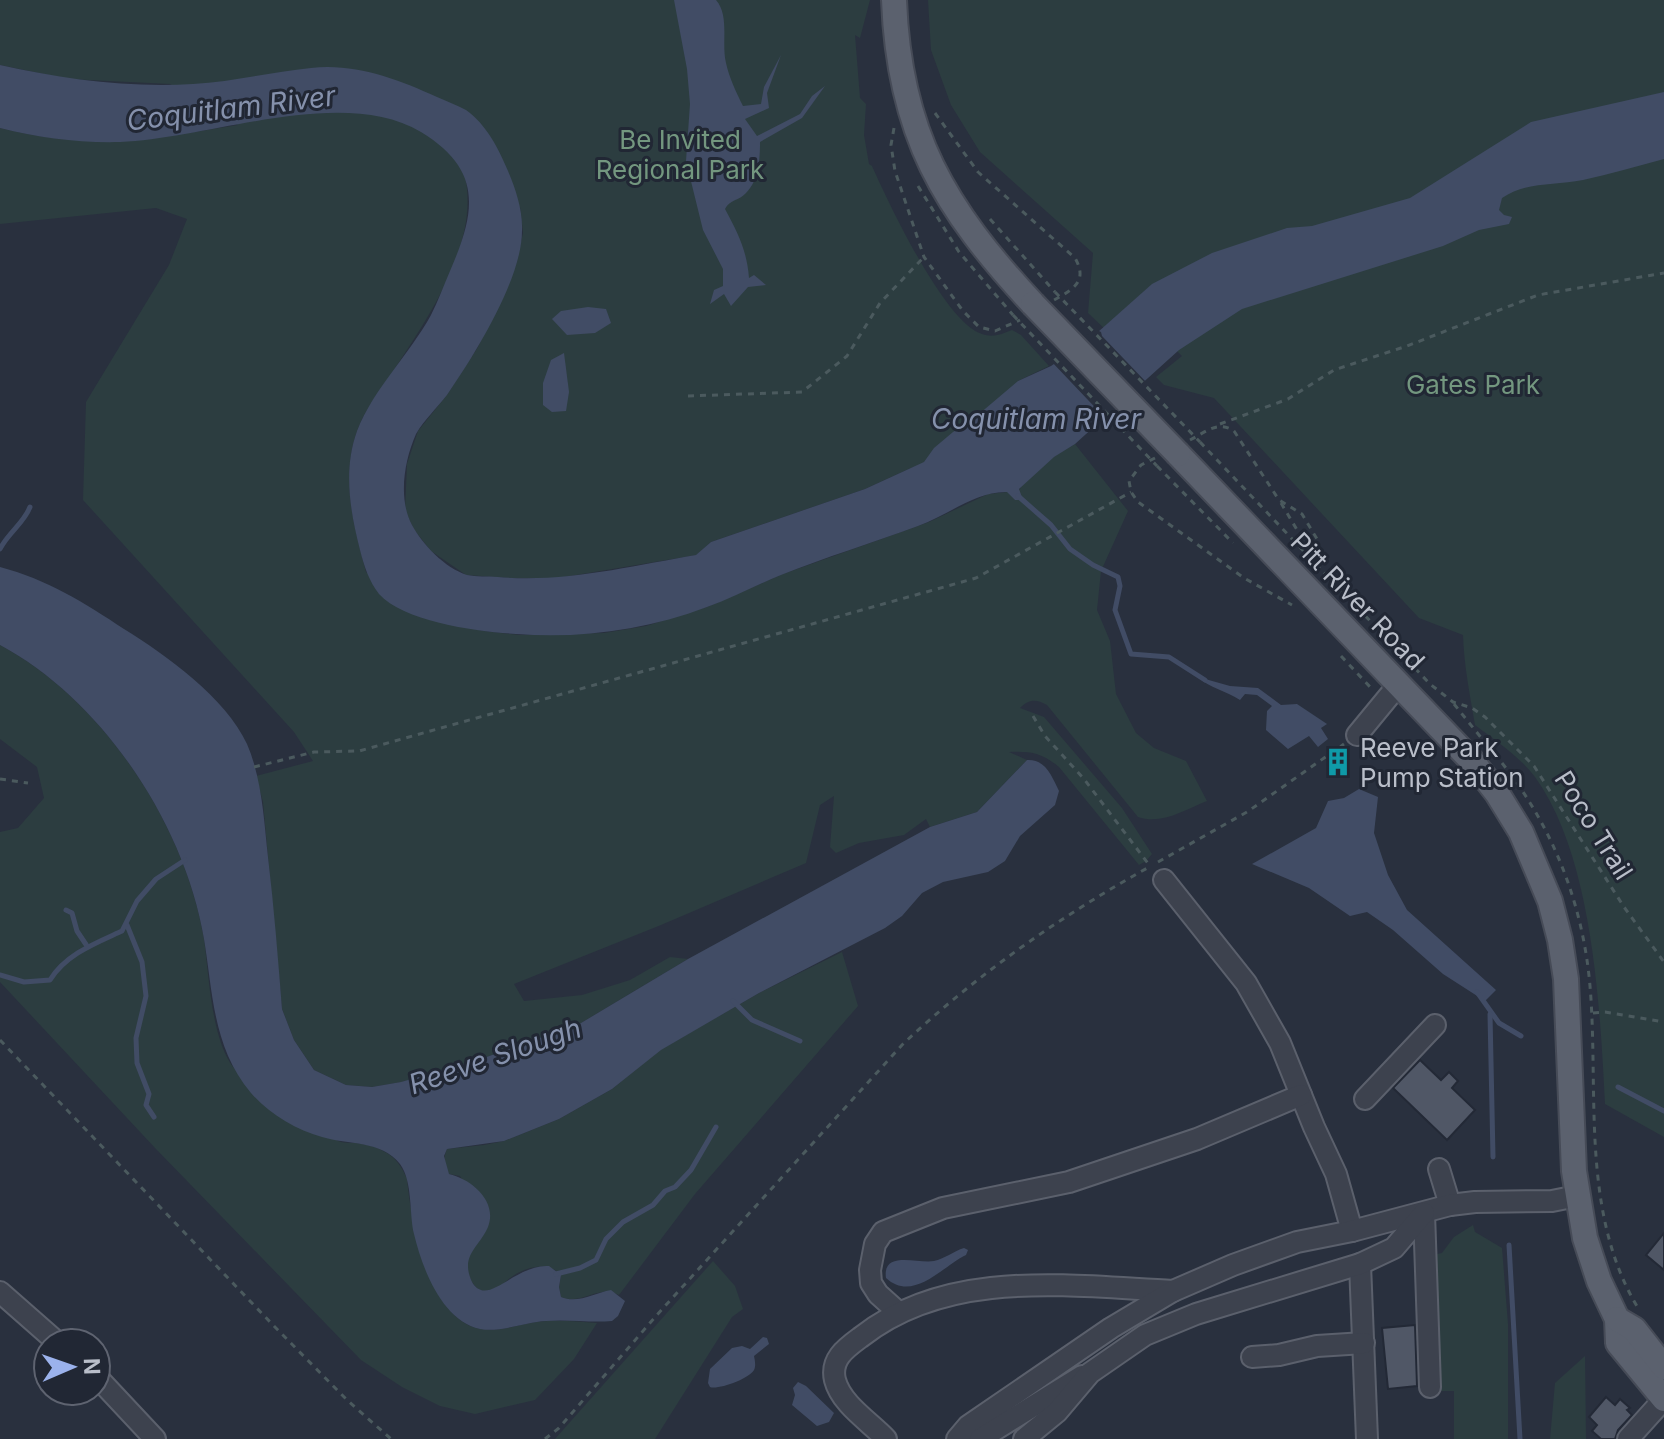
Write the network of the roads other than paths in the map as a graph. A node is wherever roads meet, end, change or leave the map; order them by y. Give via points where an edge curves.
1 (894, 0) edge
2 (1399, 684) junction
3 (1357, 735) road end
4 (1157, 873) road end
5 (1435, 1025) dead end
6 (1301, 1095) junction
7 (1365, 1099) dead end
8 (1439, 1169) dead end
9 (1577, 1196) junction
10 (1450, 1205) junction
11 (1424, 1213) junction
12 (1352, 1231) junction
13 (1360, 1264) junction
14 (1173, 1291) junction
15 (0, 1292) edge
16 (898, 1312) junction
17 (1617, 1319) junction
18 (40, 1327) edge
19 (1364, 1343) junction
20 (1252, 1357) dead end
21 (1663, 1363) edge
22 (1090, 1373) junction
23 (1430, 1387) dead end
24 (112, 1393) edge
25 (1664, 1399) edge
26 (155, 1439) edge
27 (886, 1439) edge
28 (957, 1439) edge
29 (980, 1439) edge
30 (1024, 1439) edge
31 (1367, 1439) edge
32 (1628, 1439) edge

1 - 2 main road, Pitt River Road, bridge via 901,81 920,142 949,202 998,266 1023,310 1167,460
2 - 3 lane
2 - 9 main road, Pitt River Road via 1497,793 1530,848 1547,892 1566,979
4 - 6 lane via 1246,983 1280,1043
5 - 7 lane
6 - 12 lane via 1336,1174
6 - 16 lane via 1197,1139 1069,1182 943,1208 883,1232 875,1244 871,1283
8 - 10 lane
9 - 10 lane
9 - 17 main road, Pitt River Road via 1585,1238
10 - 11 lane
11 - 12 lane
11 - 13 lane via 1394,1248
11 - 23 lane
12 - 14 lane via 1297,1242
13 - 19 lane
13 - 22 lane via 1196,1314 1145,1335
14 - 16 lane via 1012,1286 959,1292
14 - 28 lane via 1111,1328 968,1426
15 - 18 lane
16 - 27 lane via 840,1353 833,1369 835,1384 848,1402
17 - 21 main road, Pitt River Road via 1634,1329
17 - 25 main road, Pitt River Road via 1618,1343
19 - 20 lane
19 - 31 lane
22 - 29 lane
22 - 30 lane via 1057,1412
24 - 26 lane
25 - 32 lane

